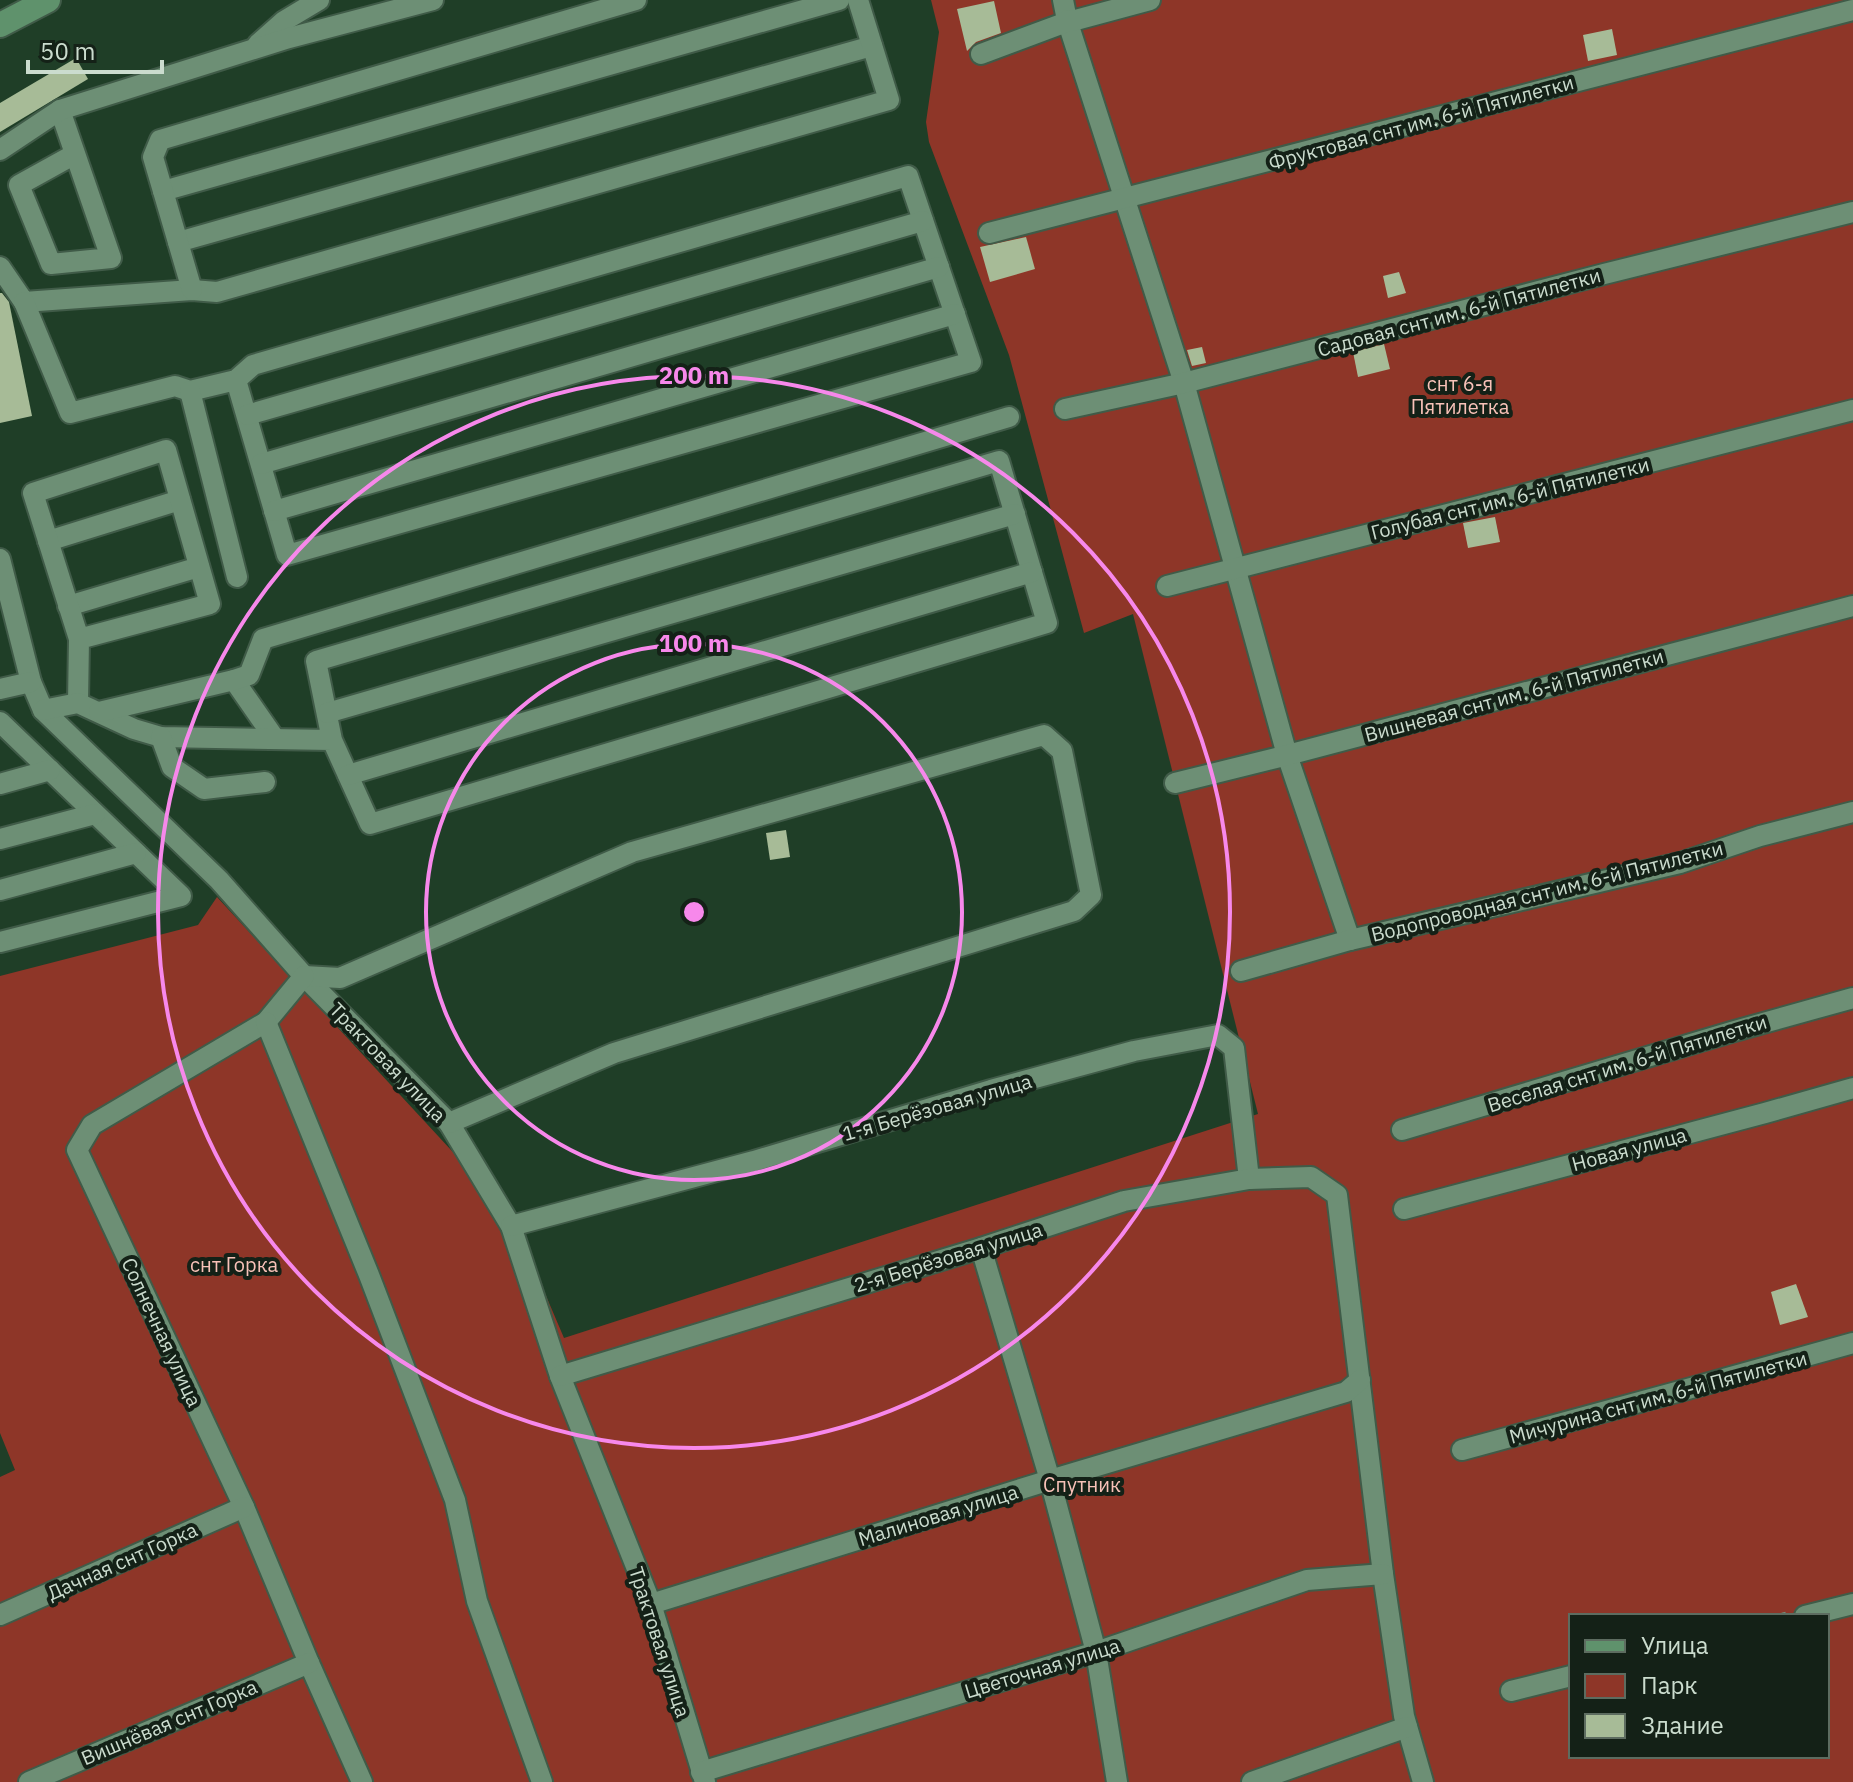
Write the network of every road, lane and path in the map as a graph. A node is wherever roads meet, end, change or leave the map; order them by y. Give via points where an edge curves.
1 (48, 0) edge
2 (319, 0) edge
3 (433, 0) edge
4 (636, 0) edge
5 (839, 0) edge
6 (858, 0) edge
7 (1150, 0) edge
8 (1065, 10) edge
9 (1853, 10) edge
10 (0, 25) edge
11 (872, 46) junction
12 (252, 49) junction
13 (981, 54) dead end
14 (60, 110) junction
15 (0, 150) edge
16 (75, 154) junction
17 (163, 191) junction
18 (1125, 199) junction
19 (1853, 212) edge
20 (923, 221) junction
21 (989, 233) dead end
22 (178, 242) junction
23 (0, 267) edge
24 (939, 267) junction
25 (192, 290) junction
26 (24, 302) junction
27 (955, 314) junction
28 (236, 380) junction
29 (1184, 383) junction
30 (190, 391) junction
31 (1065, 409) dead end
32 (1853, 410) edge
33 (247, 415) junction
34 (1009, 417) dead end
35 (261, 464) junction
36 (180, 500) junction
37 (274, 511) junction
38 (1015, 514) junction
39 (48, 541) junction
40 (0, 559) edge
41 (199, 567) junction
42 (1234, 568) junction
43 (1032, 572) junction
44 (237, 577) dead end
45 (1167, 586) dead end
46 (68, 606) junction
47 (1853, 606) edge
48 (79, 639) junction
49 (234, 680) junction
50 (31, 682) junction
51 (0, 689) edge
52 (78, 703) junction
53 (43, 710) junction
54 (99, 712) junction
55 (327, 713) junction
56 (4, 730) edge
57 (161, 737) junction
58 (275, 739) junction
59 (332, 740) junction
60 (1287, 755) junction
61 (50, 770) junction
62 (348, 775) junction
63 (265, 782) dead end
64 (1175, 783) dead end
65 (0, 784) edge
66 (1853, 812) edge
67 (95, 814) junction
68 (0, 839) edge
69 (136, 853) junction
70 (0, 890) edge
71 (1350, 940) junction
72 (0, 942) edge
73 (1241, 971) dead end
74 (304, 976) junction
75 (1853, 998) edge
76 (266, 1022) junction
77 (1853, 1088) edge
78 (449, 1123) junction
79 (1402, 1130) dead end
80 (1249, 1179) junction
81 (1404, 1209) dead end
82 (511, 1226) junction
83 (981, 1248) junction
84 (1853, 1343) edge
85 (560, 1376) junction
86 (1360, 1380) junction
87 (1462, 1450) dead end
88 (1050, 1480) junction
89 (244, 1507) junction
90 (1383, 1574) junction
91 (651, 1604) junction
92 (1853, 1604) edge
93 (1813, 1614) edge
94 (0, 1615) edge
95 (1096, 1652) junction
96 (309, 1663) junction
97 (1569, 1676) edge
98 (1511, 1691) dead end
99 (1407, 1727) junction
100 (703, 1777) edge
101 (29, 1782) edge
102 (362, 1782) edge
103 (542, 1782) edge
104 (1117, 1782) edge
105 (1252, 1782) edge
106 (1423, 1782) edge

1 - 10 main road
2 - 12 street
3 - 12 street
4 - 17 street via 160,140 153,157
5 - 17 street
6 - 11 street
7 - 8 street via 1072,21
8 - 13 street via 1064,23
8 - 18 street
9 - 18 street, Фруктовая снт им. 6-й Пятилетки
11 - 22 street
11 - 25 street via 889,100 217,292
12 - 14 street
14 - 15 street
14 - 16 street
16 - 16 street via 111,258 51,264 19,185
17 - 22 street
18 - 21 street, Фруктовая снт им. 6-й Пятилетки
18 - 29 street
19 - 29 street, Садовая снт им. 6-й Пятилетки
20 - 24 street
20 - 28 street via 908,176 253,365
20 - 33 street
22 - 25 street
23 - 26 street
24 - 27 street
24 - 35 street
25 - 26 street
26 - 30 street via 70,413 175,386
27 - 37 street
27 - 37 street via 971,362 287,555
28 - 30 street
28 - 33 street
29 - 31 street, Садовая снт им. 6-й Пятилетки
29 - 42 street
30 - 44 street
32 - 42 street, Голубая снт им. 6-й Пятилетки
33 - 35 street
34 - 49 street via 263,639 249,675
35 - 37 street
36 - 39 street
36 - 39 street via 166,450 33,493
36 - 41 street
38 - 43 street
38 - 55 street
38 - 55 street via 999,461 316,661
39 - 46 street
40 - 50 street, Трактовая улица
41 - 46 street
41 - 48 street via 210,604
42 - 45 street, Голубая снт им. 6-й Пятилетки
42 - 60 street
43 - 62 street
43 - 62 street via 1047,623 370,824
46 - 48 street
47 - 60 street, Вишневая снт им. 6-й Пятилетки
48 - 52 street
49 - 54 street
49 - 58 street
50 - 51 street
50 - 53 street, Трактовая улица
52 - 53 street
52 - 54 street
53 - 74 street, Трактовая улица via 219,880
54 - 57 street
55 - 59 street
56 - 61 street
57 - 58 street
57 - 63 street via 172,767 204,789
58 - 59 street
59 - 62 street
60 - 64 street, Вишневая снт им. 6-й Пятилетки
60 - 71 street
61 - 65 street
61 - 67 street
66 - 71 street, Водопроводная снт им. 6-й Пятилетки via 1680,863
67 - 68 street
67 - 69 street
69 - 70 street
69 - 72 street via 181,896
71 - 73 street, Водопроводная снт им. 6-й Пятилетки
74 - 76 street, Солнечная улица
74 - 78 street, Трактовая улица
74 - 78 street via 340,978 632,852 1044,735 1062,751 1091,895 1074,911 614,1053
75 - 79 street, Веселая снт им. 6-й Пятилетки
76 - 89 street, Солнечная улица via 92,1125 77,1150
76 - 103 street via 455,1500 477,1601
77 - 81 street, Новая улица
78 - 82 street, Трактовая улица
80 - 82 street, 1-я Берёзовая улица via 1234,1048 1218,1035 1134,1051
80 - 83 street, 2-я Берёзовая улица via 1124,1201
80 - 86 street, 2-я Берёзовая улица via 1311,1177 1337,1195
82 - 85 street, Трактовая улица
83 - 85 street, 2-я Берёзовая улица
83 - 88 street
84 - 87 street, Мичурина снт им. 6-й Пятилетки
85 - 91 street, Трактовая улица
86 - 88 street, Малиновая улица via 1346,1392
86 - 90 street
88 - 91 street, Малиновая улица
88 - 95 street
89 - 94 street, Дачная снт Горка
89 - 96 street, Солнечная улица
90 - 95 street, Цветочная улица via 1307,1580
90 - 99 street
91 - 100 street, Трактовая улица
92 - 93 street
95 - 100 street, Цветочная улица
95 - 104 street
96 - 101 street, Вишнёвая снт Горка
96 - 102 street, Солнечная улица
97 - 98 street
99 - 105 street
99 - 106 street

